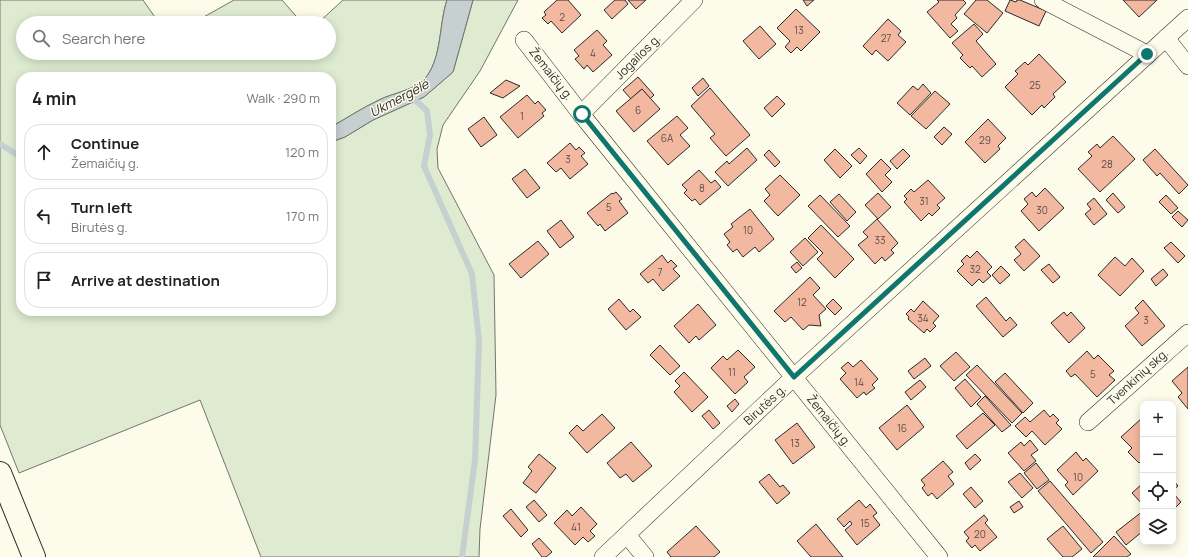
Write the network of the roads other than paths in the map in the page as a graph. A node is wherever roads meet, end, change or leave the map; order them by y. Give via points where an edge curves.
1 (694, 0) edge
2 (1042, 0) edge
3 (1188, 18) edge
4 (1166, 38) junction
5 (524, 40) dead end
6 (1147, 54) junction
7 (1188, 66) edge
8 (582, 114) junction
9 (1188, 333) edge
10 (794, 377) junction
11 (1088, 422) dead end
12 (0, 473) edge
13 (627, 535) junction
14 (34, 557) edge
15 (603, 557) edge
16 (645, 557) edge
17 (939, 557) edge

1 - 8 street, Jogailos g.
2 - 6 street
3 - 4 street, Birutės g.
4 - 6 street, Birutės g.
4 - 7 street
5 - 8 street, Žemaičių g.
6 - 10 street, Birutės g.
8 - 10 street, Žemaičių g.
9 - 11 street, Tvenkinių skg.
10 - 13 street, Birutės g.
10 - 17 street, Žemaičių g.
12 - 14 street
13 - 15 street, Birutės g.
13 - 16 street

